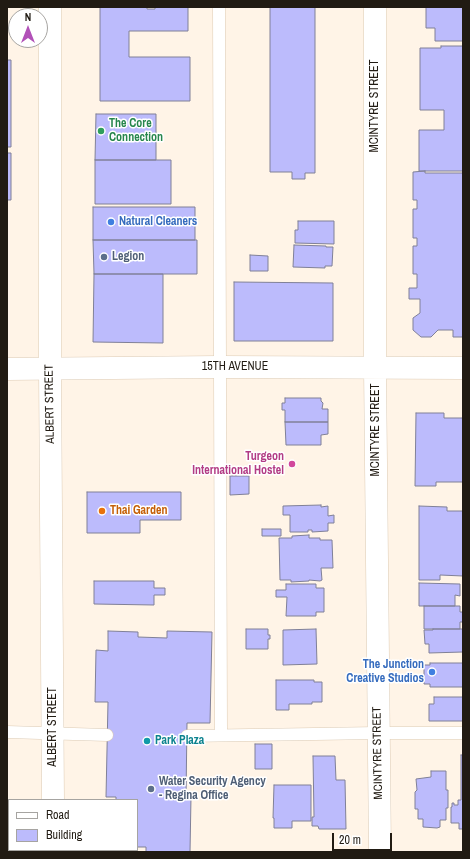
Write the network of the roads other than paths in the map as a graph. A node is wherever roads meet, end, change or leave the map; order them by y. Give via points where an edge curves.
1 (50, 7) edge
2 (219, 7) edge
3 (376, 7) edge
4 (219, 367) junction
5 (375, 368) junction
6 (463, 368) edge
7 (7, 369) edge
8 (50, 369) junction
9 (7, 732) edge
10 (53, 733) junction
11 (378, 733) junction
12 (463, 733) edge
13 (107, 734) dead end
14 (221, 735) junction
15 (187, 736) dead end
16 (53, 799) edge
17 (380, 852) edge

1 - 8 street, ALBERT STREET
2 - 4 lane
3 - 5 street, MCINTYRE STREET
4 - 5 street, 15TH AVENUE
4 - 8 street, 15TH AVENUE
4 - 14 lane
5 - 6 street, 15TH AVENUE
5 - 11 street, MCINTYRE STREET
7 - 8 street, 15TH AVENUE
8 - 10 street, ALBERT STREET
9 - 10 lane
10 - 13 lane
10 - 16 street, ALBERT STREET
11 - 12 lane
11 - 14 lane
11 - 17 street, MCINTYRE STREET
14 - 15 lane

